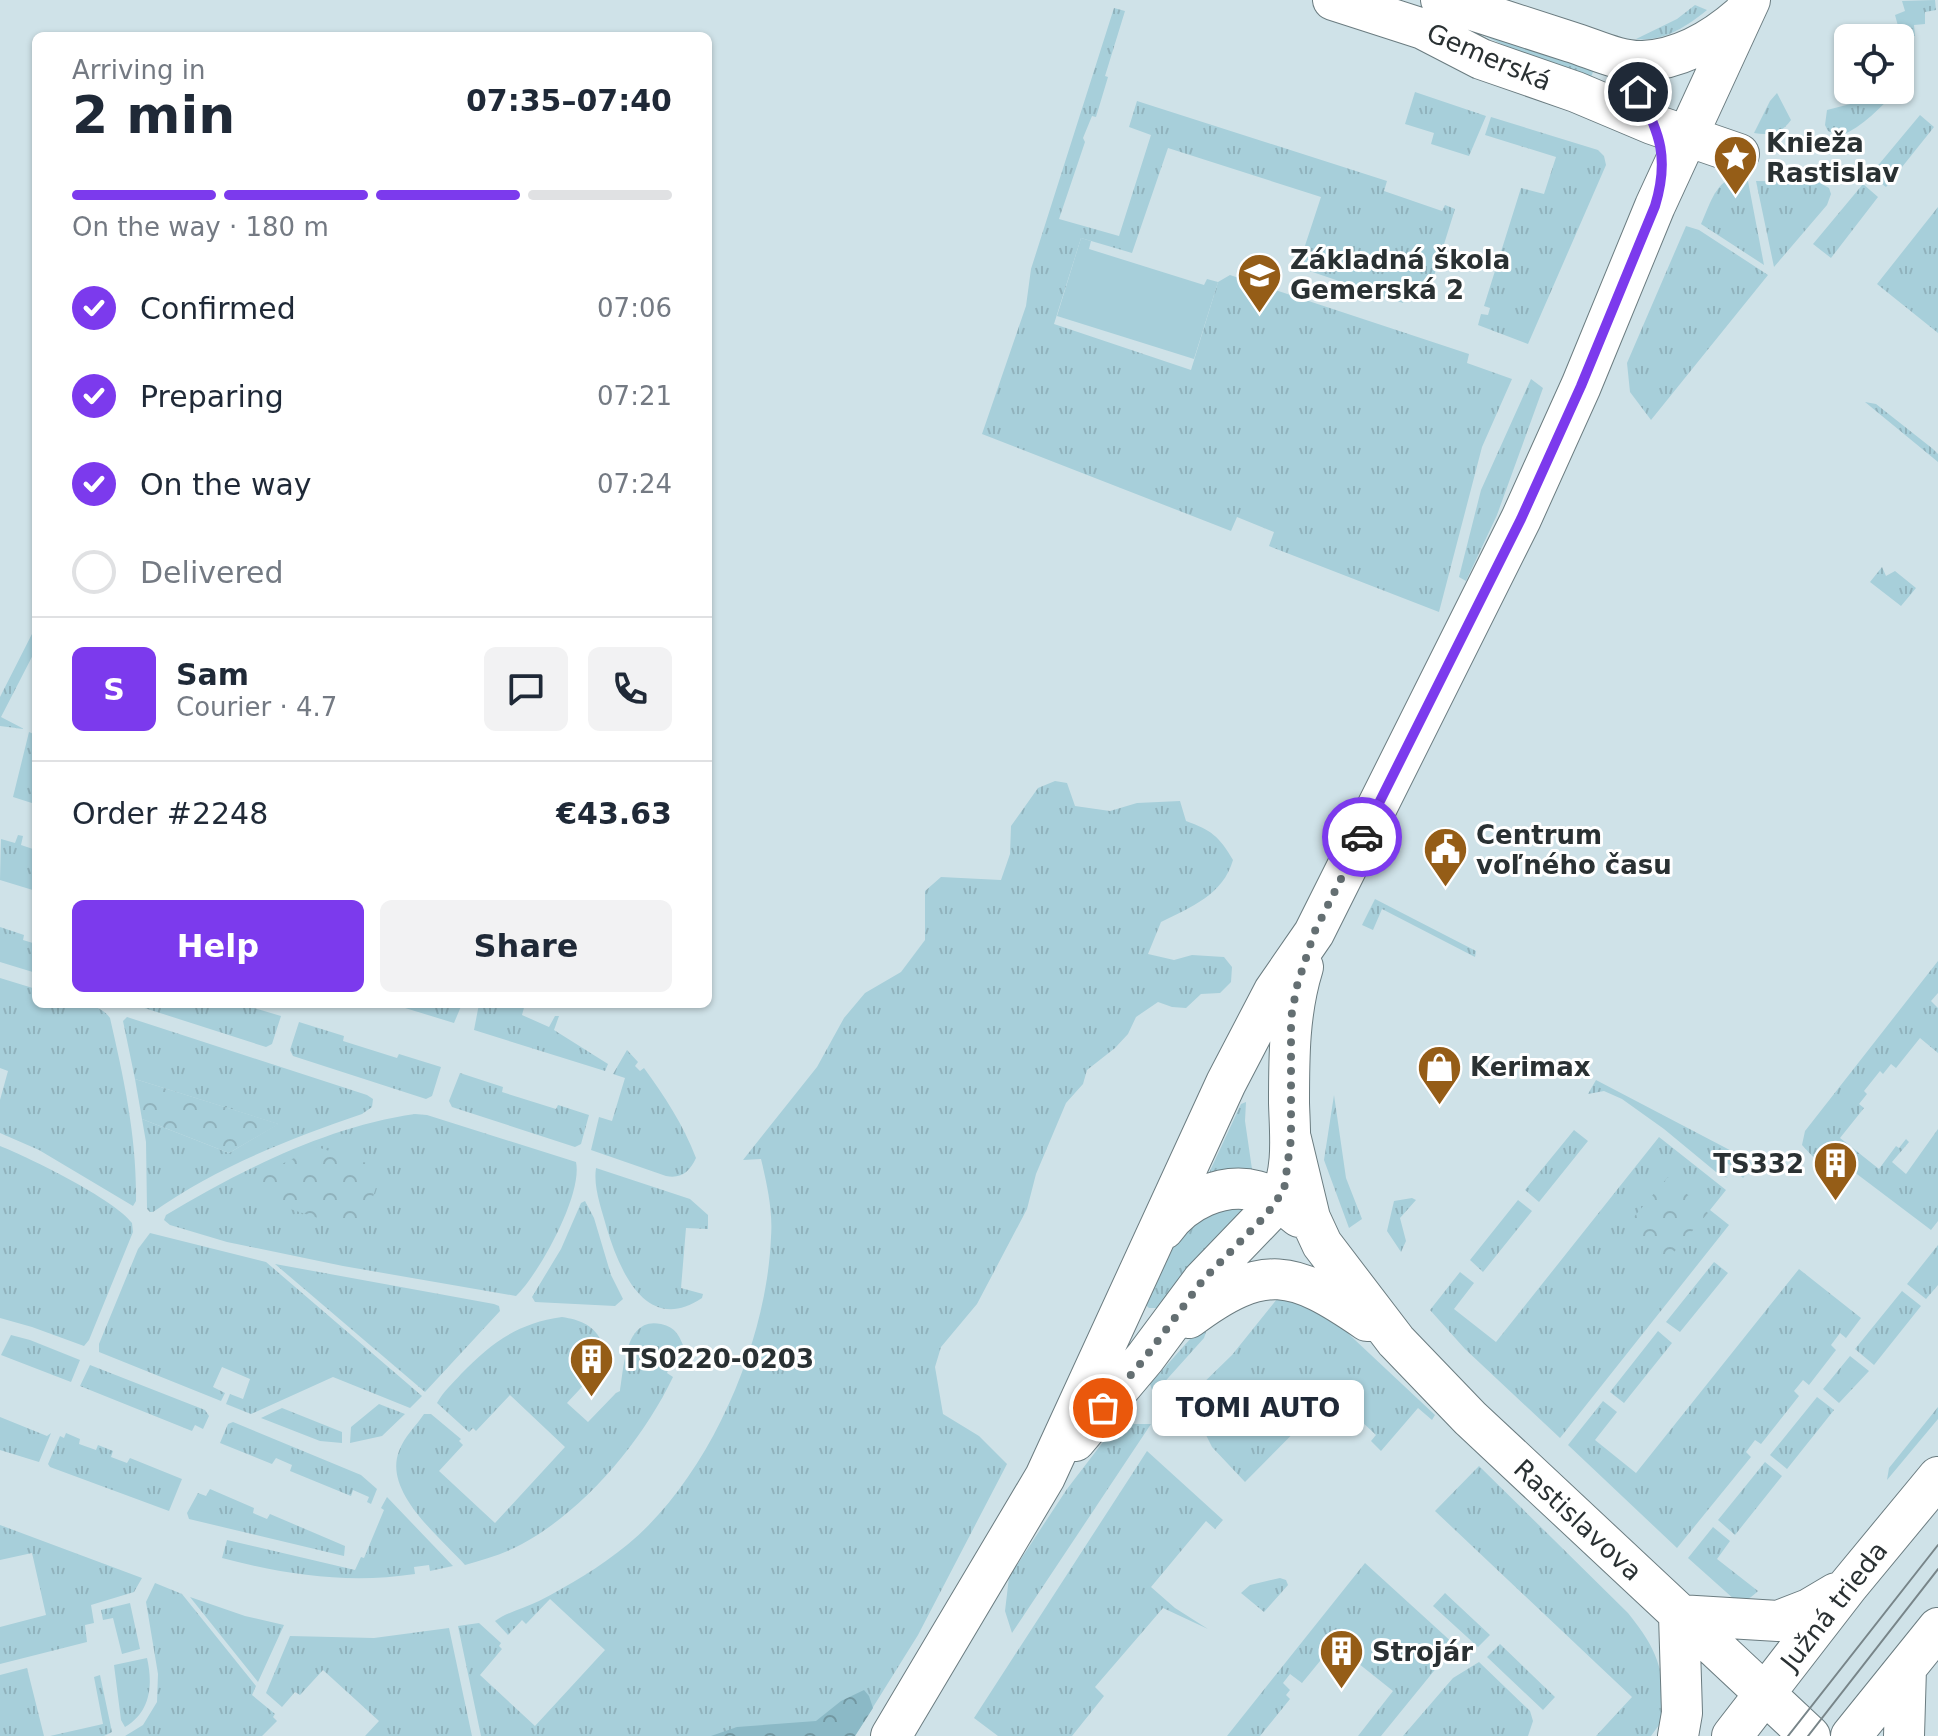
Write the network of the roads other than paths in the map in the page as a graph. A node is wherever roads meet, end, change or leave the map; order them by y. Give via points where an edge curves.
1 (1333, 0) edge
2 (1441, 0) edge
3 (1746, 7) edge
4 (1611, 55) junction
5 (1597, 103) junction
6 (1672, 119) junction
7 (1655, 206) junction
8 (1314, 933) junction
9 (1291, 1139) junction
10 (1279, 1201) junction
11 (1322, 1244) junction
12 (1148, 1252) junction
13 (1396, 1341) junction
14 (1145, 1358) junction
15 (1045, 1477) junction
16 (1938, 1477) edge
17 (1848, 1586) junction
18 (1679, 1615) junction
19 (1938, 1628) edge
20 (1906, 1668) junction
21 (1765, 1694) junction
22 (891, 1736) edge
23 (1678, 1736) edge
24 (1732, 1736) edge
25 (1810, 1736) edge
26 (1851, 1736) edge
27 (1904, 1736) edge

1 - 5 street, Gemerská via 1423,29 1481,59
2 - 4 street, Gemerská
3 - 4 street, Gemerská via 1707,40 1668,56 1642,61
3 - 6 street
4 - 6 street, Rastislavova
5 - 6 street, Gemerská
5 - 7 street, Gemerská via 1630,129 1642,146 1655,179
6 - 7 street, Rastislavova
6 - 7 street, Rastislavova via 1702,120 1708,133 1739,154 1704,158
7 - 8 street, Rastislavova via 1521,519
8 - 9 street, Rastislavova via 1291,1018
8 - 12 street, Rastislavova via 1252,1032
9 - 10 street, Rastislavova via 1288,1177
9 - 11 street, Rastislavova via 1310,1218
10 - 11 street, Rastislavova
10 - 12 street, Rastislavova via 1247,1189 1206,1195 1180,1210
10 - 14 street, Rastislavova via 1203,1280
11 - 13 street, Rastislavova
12 - 15 street, Rastislavova
13 - 14 street, Rastislavova via 1311,1286 1262,1279 1211,1302
13 - 18 street, Rastislavova
14 - 15 street, Rastislavova
15 - 22 street, Rastislavova
16 - 17 street, Južná trieda
17 - 18 street via 1778,1621
17 - 21 street, Južná trieda
18 - 21 street, Rastislavova
18 - 23 street
19 - 20 street
20 - 26 street
20 - 27 street
21 - 24 street, Južná trieda
21 - 25 street, Rastislavova

